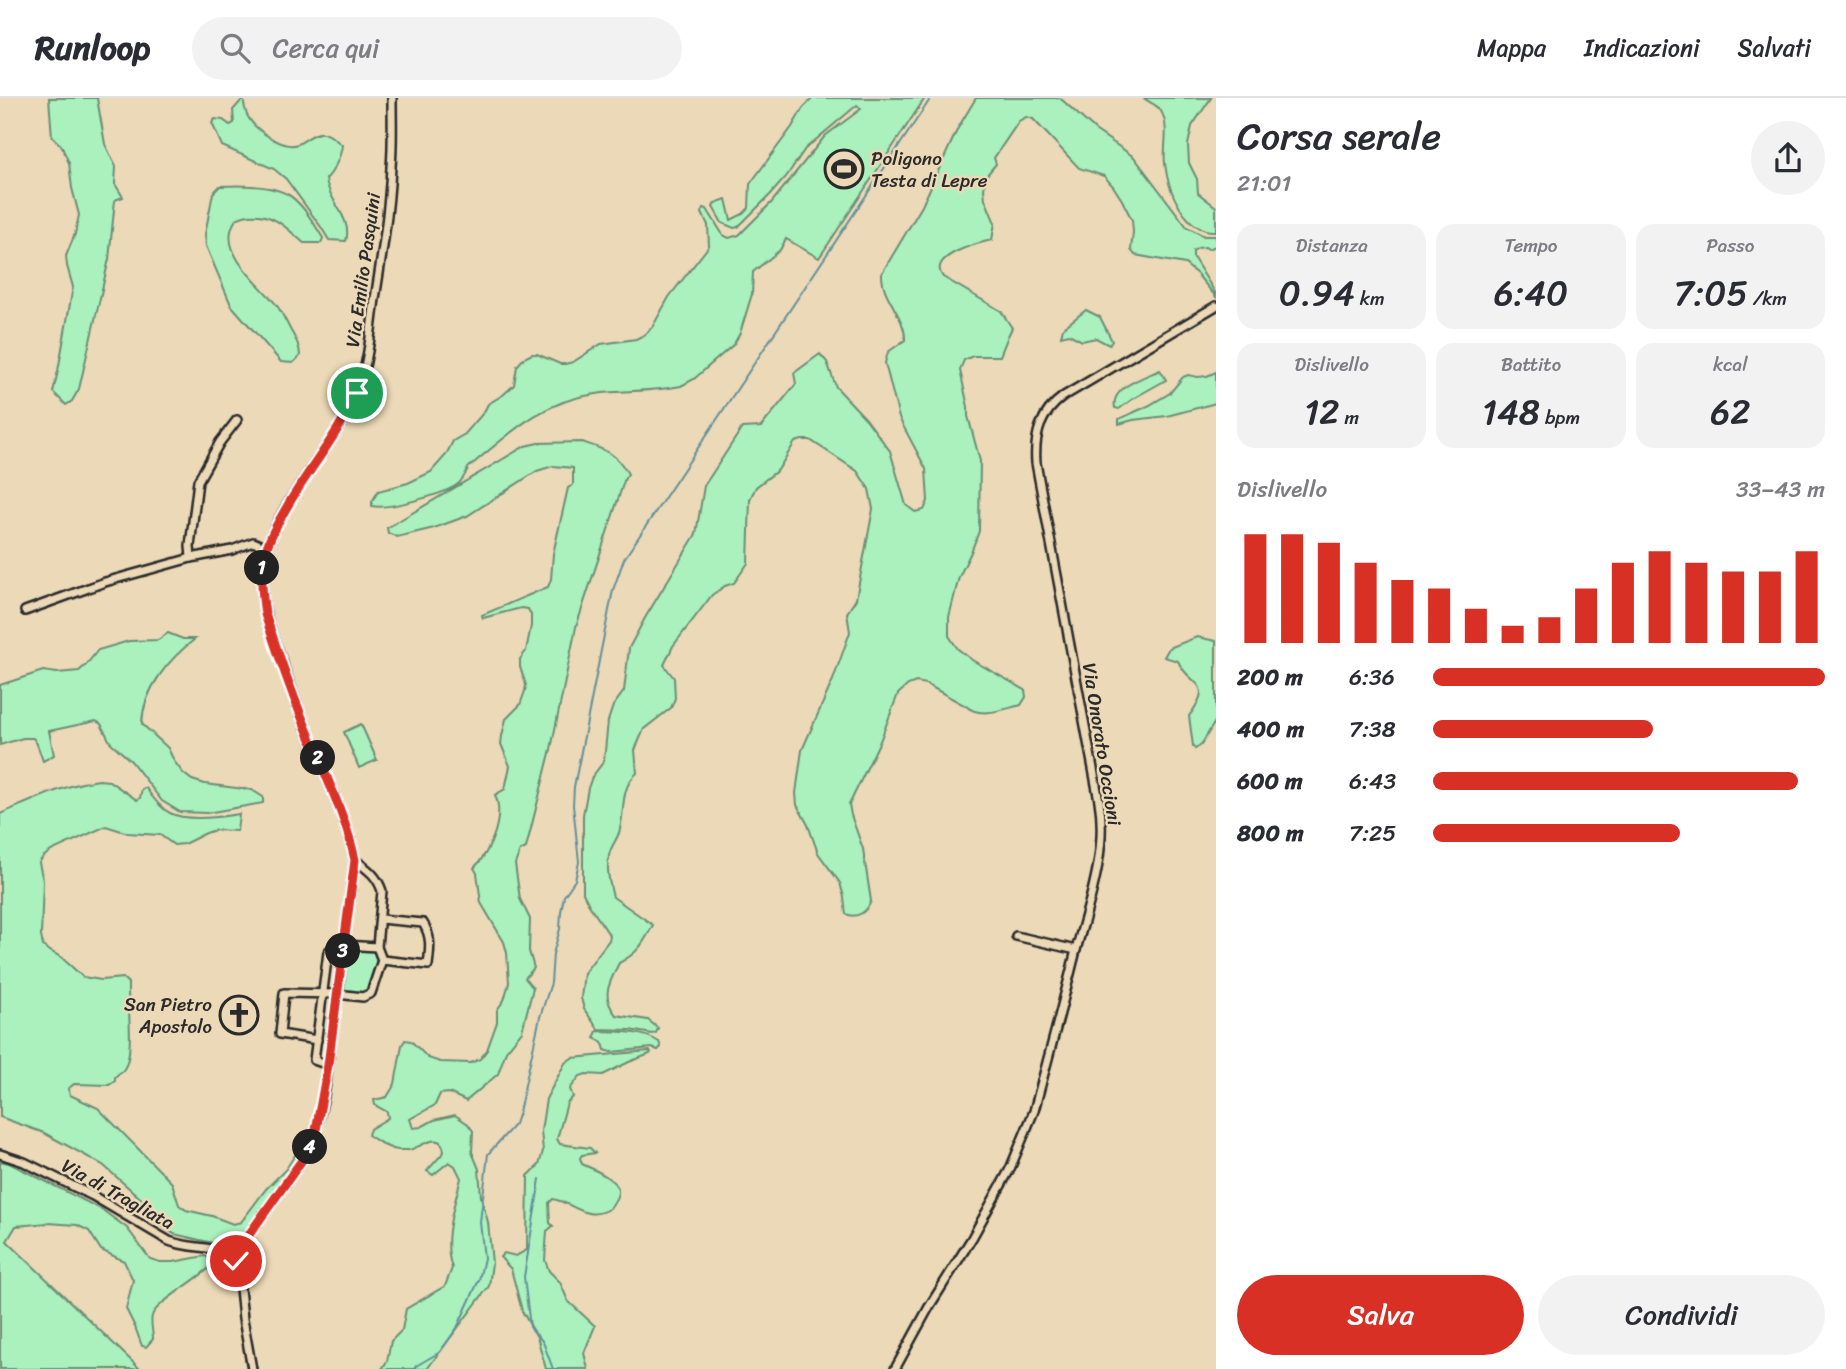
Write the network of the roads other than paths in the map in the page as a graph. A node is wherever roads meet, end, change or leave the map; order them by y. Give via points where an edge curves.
1 (392, 98) edge
2 (1216, 306) edge
3 (237, 420) dead end
4 (267, 548) junction
5 (191, 558) junction
6 (25, 611) dead end
7 (355, 860) junction
8 (380, 919) junction
9 (1016, 936) dead end
10 (344, 945) junction
11 (377, 947) junction
12 (1076, 950) junction
13 (382, 960) junction
14 (322, 994) junction
15 (337, 994) junction
16 (317, 1040) junction
17 (328, 1065) junction
18 (0, 1154) edge
19 (233, 1257) junction
20 (253, 1369) edge
21 (895, 1369) edge

1 - 4 street, Via Emilio Pasquini via 392,165 363,376 346,417 280,518
2 - 12 street, Via Onorato Occioni via 1064,396 1045,414 1037,435 1036,463 1101,815 1098,860
3 - 5 street via 198,481
4 - 5 street via 253,542
4 - 7 street, Via Emilio Pasquini via 261,583 265,614
5 - 6 street
7 - 8 street via 379,883
7 - 10 street, Via Emilio Pasquini
8 - 11 street
8 - 13 street via 423,923 430,935 428,965
9 - 12 street
10 - 11 street
10 - 14 street via 328,951
10 - 15 street, Via Emilio Pasquini
11 - 13 street
12 - 21 street, Via Onorato Occioni via 1023,1141
13 - 15 street via 371,993 363,997
14 - 15 street
14 - 16 street
14 - 16 street via 284,993 280,1034
15 - 17 street, Via Emilio Pasquini
16 - 17 street via 314,1060
17 - 19 street, Via Emilio Pasquini via 312,1143
18 - 19 street, Via di Tragliata via 93,1196 169,1241
19 - 20 street

